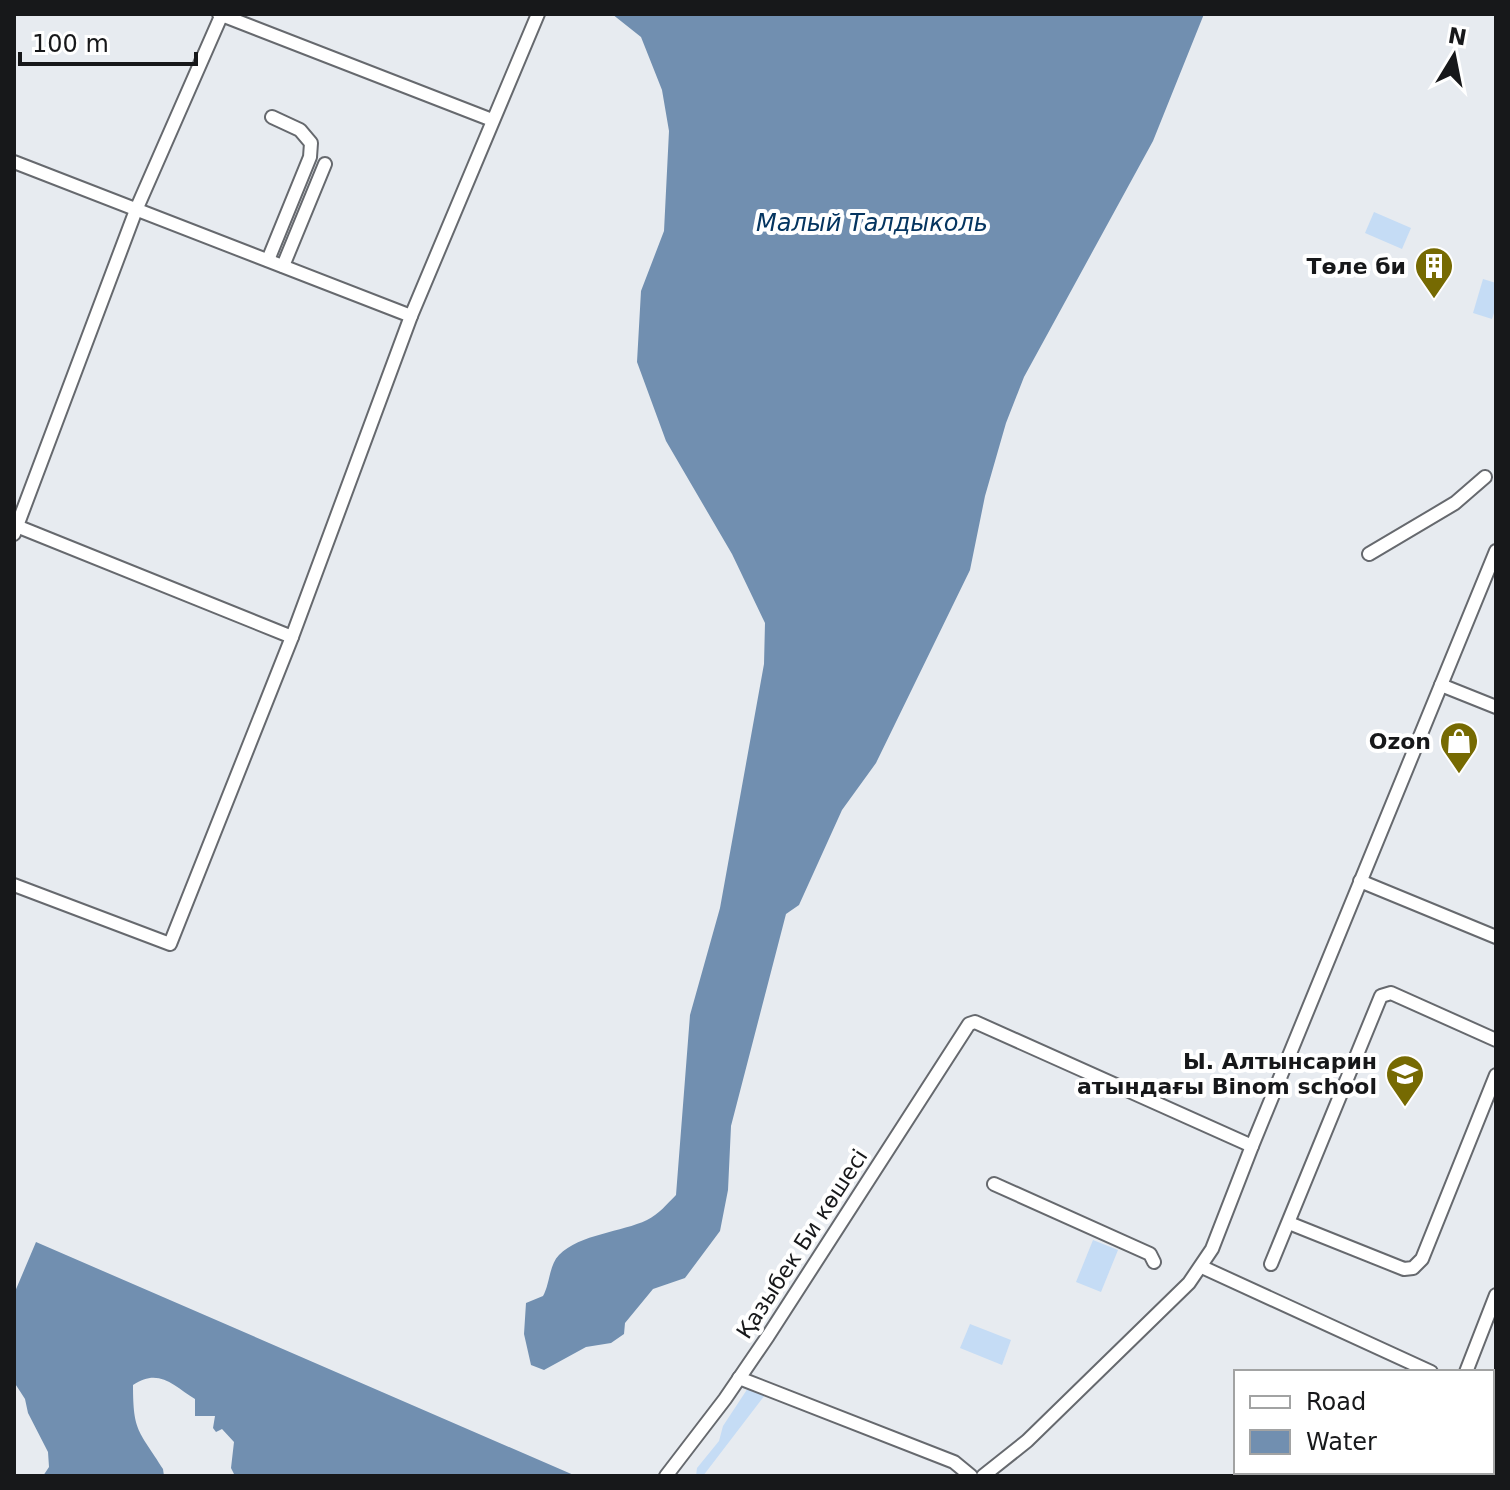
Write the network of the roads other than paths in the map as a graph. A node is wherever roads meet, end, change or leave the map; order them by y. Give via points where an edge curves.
1 (221, 14) edge
2 (538, 14) edge
3 (272, 117) dead end
4 (492, 120) junction
5 (14, 162) edge
6 (325, 164) dead end
7 (136, 210) junction
8 (268, 260) junction
9 (283, 266) junction
10 (411, 316) junction
11 (1485, 477) dead end
12 (15, 529) edge
13 (1496, 551) edge
14 (1369, 554) dead end
15 (292, 637) junction
16 (1441, 685) junction
17 (1496, 707) edge
18 (1360, 881) junction
19 (14, 885) edge
20 (1496, 937) edge
21 (1496, 1040) edge
22 (1496, 1075) edge
23 (1252, 1146) junction
24 (994, 1184) dead end
25 (1289, 1223) junction
26 (1154, 1262) dead end
27 (1271, 1264) dead end
28 (1202, 1267) junction
29 (1496, 1295) edge
30 (1427, 1370) edge
31 (1467, 1370) edge
32 (739, 1378) junction
33 (666, 1476) edge
34 (971, 1476) edge
35 (983, 1476) edge

1 - 4 street
1 - 7 street
2 - 4 street
3 - 8 street via 300,130 311,143
4 - 10 street
5 - 7 street
6 - 9 street
7 - 8 street
7 - 12 street
8 - 9 street
9 - 10 street
10 - 15 street
11 - 14 street via 1455,503
12 - 15 street
13 - 16 street
15 - 19 street via 170,944
16 - 17 street
16 - 18 street
18 - 20 street
18 - 23 street
21 - 25 street via 1391,993 1381,996
22 - 25 street via 1422,1259 1413,1268 1404,1269
23 - 28 street
23 - 32 street, Қазыбек Би көшесі via 975,1022 965,1029
24 - 26 street via 1150,1254
25 - 27 street
28 - 30 street
28 - 35 street via 1027,1441
29 - 31 street
32 - 33 street, Қазыбек Би көшесі
32 - 34 street via 954,1462

